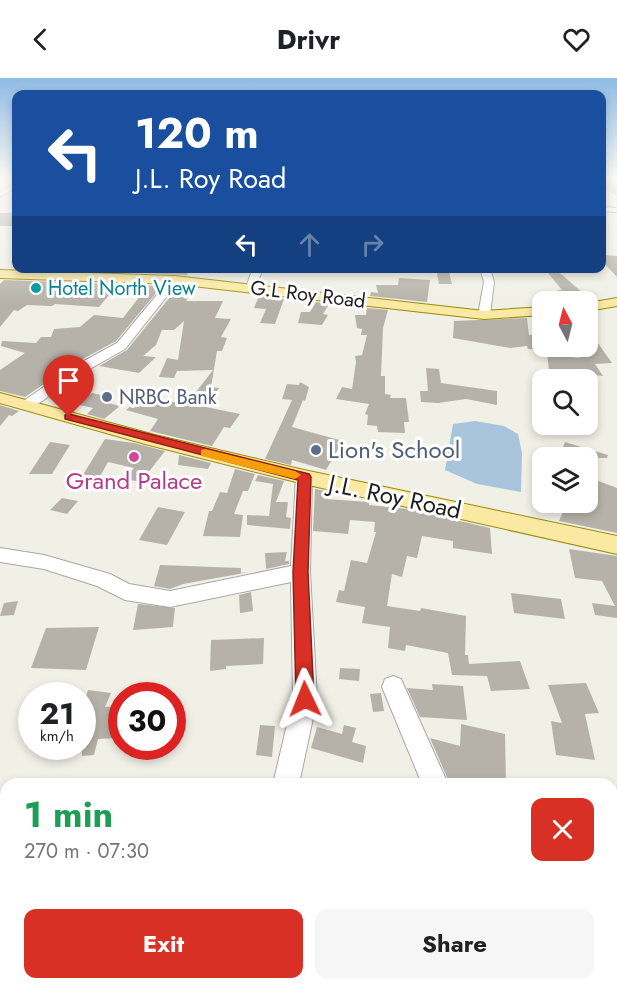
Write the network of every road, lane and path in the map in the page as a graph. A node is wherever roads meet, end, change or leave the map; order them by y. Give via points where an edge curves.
1 (256, 273) edge
2 (486, 273) edge
3 (0, 274) edge
4 (175, 280) junction
5 (251, 287) junction
6 (617, 302) edge
7 (598, 305) edge
8 (532, 312) edge
9 (484, 315) junction
10 (0, 398) edge
11 (27, 405) junction
12 (304, 477) junction
13 (617, 545) edge
14 (0, 555) edge
15 (300, 572) junction
16 (393, 687) dead end
17 (287, 778) edge
18 (432, 778) edge

1 - 5 street
2 - 9 street via 489,282
3 - 4 main road, G.L Roy Road
4 - 5 main road, G.L Roy Road
4 - 11 street via 121,346 76,370
5 - 9 main road, G.L Roy Road
6 - 7 main road
8 - 9 main road, G.L Roy Road
10 - 11 main road, J.L. Roy Road
11 - 12 main road, J.L. Roy Road
12 - 13 main road, J.L. Roy Road
12 - 15 street
14 - 15 street via 44,562 103,580 125,592 170,599
15 - 17 street via 305,699
16 - 18 street

